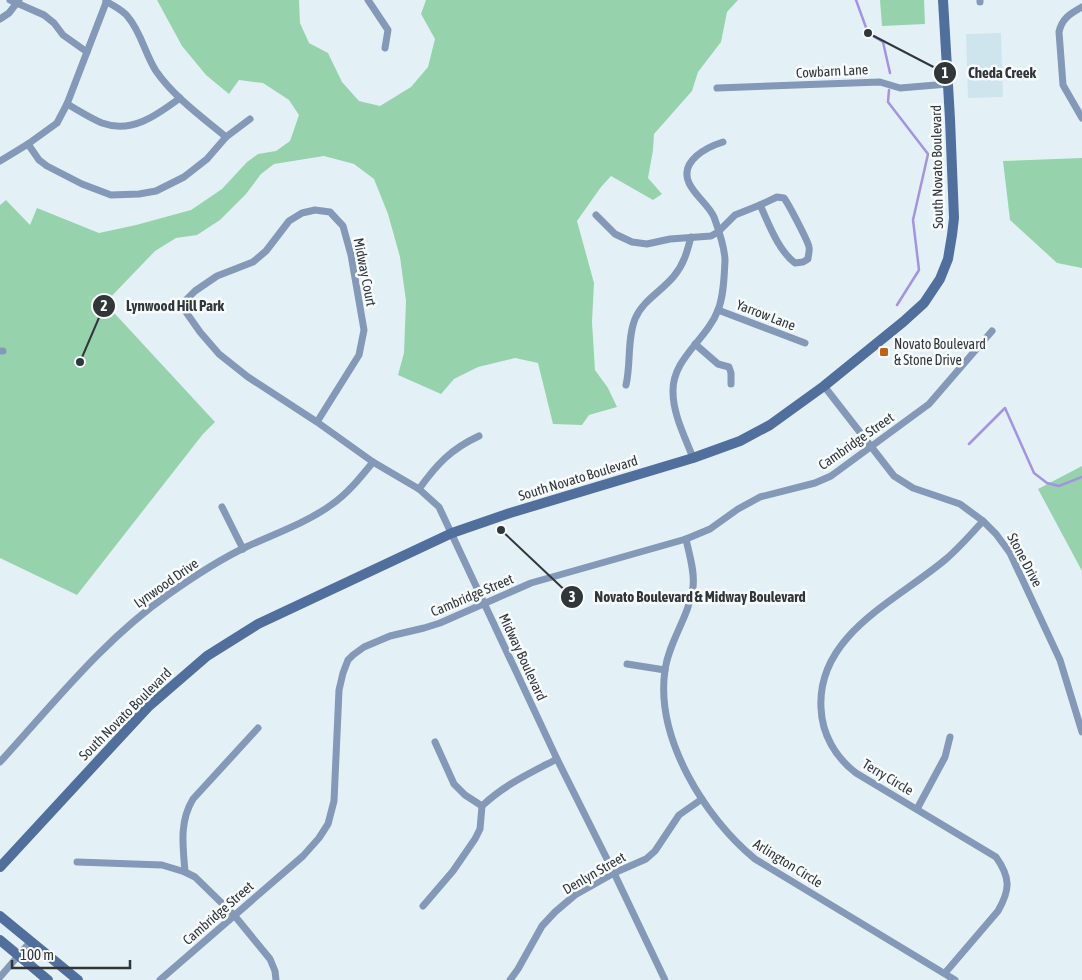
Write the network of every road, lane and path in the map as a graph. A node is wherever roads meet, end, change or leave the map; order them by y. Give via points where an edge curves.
1 (10, 0) edge
2 (368, 0) edge
3 (943, 0) edge
4 (106, 1) edge
5 (19, 2) edge
6 (1082, 7) edge
7 (0, 19) edge
8 (386, 48) dead end
9 (87, 52) junction
10 (948, 84) junction
11 (717, 88) dead end
12 (180, 98) junction
13 (67, 104) junction
14 (1082, 118) edge
15 (250, 119) dead end
16 (226, 137) junction
17 (724, 142) dead end
18 (28, 144) junction
19 (0, 162) edge
20 (760, 205) junction
21 (596, 215) dead end
22 (718, 232) junction
23 (691, 237) junction
24 (181, 305) joint
25 (718, 310) junction
26 (992, 331) dead end
27 (805, 343) dead end
28 (695, 344) junction
29 (732, 384) dead end
30 (626, 385) dead end
31 (824, 386) junction
32 (317, 422) junction
33 (479, 436) dead end
34 (871, 448) junction
35 (693, 458) junction
36 (373, 462) junction
37 (419, 489) junction
38 (222, 507) dead end
39 (983, 521) junction
40 (452, 533) junction
41 (686, 539) junction
42 (244, 549) junction
43 (484, 603) junction
44 (626, 664) dead end
45 (665, 670) junction
46 (258, 728) dead end
47 (1082, 732) edge
48 (950, 737) dead end
49 (435, 742) dead end
50 (557, 759) junction
51 (0, 762) edge
52 (702, 799) junction
53 (482, 806) junction
54 (917, 809) junction
55 (76, 862) dead end
56 (0, 867) edge
57 (185, 872) junction
58 (614, 873) junction
59 (424, 906) dead end
60 (234, 915) junction
61 (0, 916) edge
62 (0, 940) edge
63 (31, 941) junction
64 (18, 955) junction
65 (946, 973) junction
66 (0, 977) edge
67 (48, 980) edge
68 (78, 980) edge
69 (160, 980) edge
70 (276, 980) edge
71 (510, 980) edge
72 (665, 980) edge
73 (955, 980) edge

1 - 5 street
2 - 8 street via 388,30
3 - 10 main road, South Novato Boulevard
4 - 9 street
4 - 12 street via 127,15 157,72
5 - 7 street
5 - 9 street via 44,15 63,35
6 - 14 street via 1065,17 1059,32 1063,85
9 - 13 street
10 - 11 street, Cowbarn Lane via 900,88 880,82
10 - 31 main road, South Novato Boulevard via 954,218 948,259 940,279 924,303
12 - 13 street via 157,115 129,126 100,122
12 - 16 street
13 - 18 street via 57,123
15 - 16 street
16 - 18 street via 184,178 156,191 125,195 111,195 89,187 46,166
17 - 22 street via 710,146 696,156 689,165 687,176 689,184 713,216
18 - 19 street
20 - 20 street via 778,197 784,198 809,247 808,259 795,263 789,258
20 - 22 street via 735,215
21 - 23 street via 616,234 632,242 647,244
22 - 23 street via 711,236
22 - 25 street via 725,254
23 - 30 street via 685,260 675,276 641,308 635,319
24 - 32 street, Midway Boulevard via 219,354 248,378
24 - 32 street, Midway Court via 217,276 253,262 266,251 289,221 314,210 330,212 343,226 364,330 359,355
25 - 27 street, Yarrow Lane
25 - 28 street
26 - 34 street, Cambridge Street via 929,404
28 - 29 street via 718,364 729,368
28 - 35 street via 680,365 673,392 675,408
31 - 34 street, Stone Drive
31 - 35 main road, South Novato Boulevard via 770,425 740,441
32 - 36 street, Midway Boulevard
33 - 37 street via 460,445 436,466
34 - 39 street, Stone Drive via 894,476 913,488 960,504
34 - 41 street, Cambridge Street via 831,476 760,497 710,529
35 - 40 main road, South Novato Boulevard
36 - 37 street, Midway Boulevard
36 - 42 street, Lynwood Drive via 330,506
37 - 40 street, Midway Boulevard via 439,507
38 - 42 street
39 - 47 street, Stone Drive via 1010,553 1060,660
39 - 54 street, Terry Circle via 946,559 855,628 829,665 823,685 822,719 837,755 856,773
40 - 43 street, Midway Boulevard
40 - 56 main road, South Novato Boulevard via 258,624 207,656 148,707
41 - 43 street, Cambridge Street via 531,582
41 - 45 street, Arlington Circle via 693,586
42 - 51 street, Lynwood Drive via 189,580 126,628
43 - 50 street, Midway Boulevard
43 - 60 street, Cambridge Street via 432,626 390,636 364,647 348,660 339,690 334,801 328,824 303,856
44 - 45 street
45 - 52 street, Arlington Circle via 663,696 666,721 684,766
46 - 57 street via 193,799 187,810 182,836
48 - 54 street via 946,757
49 - 53 street via 454,784
50 - 53 street via 513,781
50 - 58 street, Midway Boulevard
52 - 58 street, Denlyn Street via 679,816 646,859
52 - 65 street, Arlington Circle via 736,843 755,859
53 - 59 street via 480,829 475,839 454,871
54 - 65 street, Terry Circle via 996,857 1007,878 1008,889 998,911
55 - 57 street via 162,865
57 - 60 street via 195,877
58 - 71 street, Denlyn Street via 575,895 555,912 542,926
58 - 72 street, Midway Boulevard
60 - 69 street, Cambridge Street
60 - 70 street via 270,959
61 - 63 main road
62 - 64 main road
63 - 64 street
63 - 68 main road
64 - 66 street
64 - 67 main road
65 - 73 street, Arlington Circle

